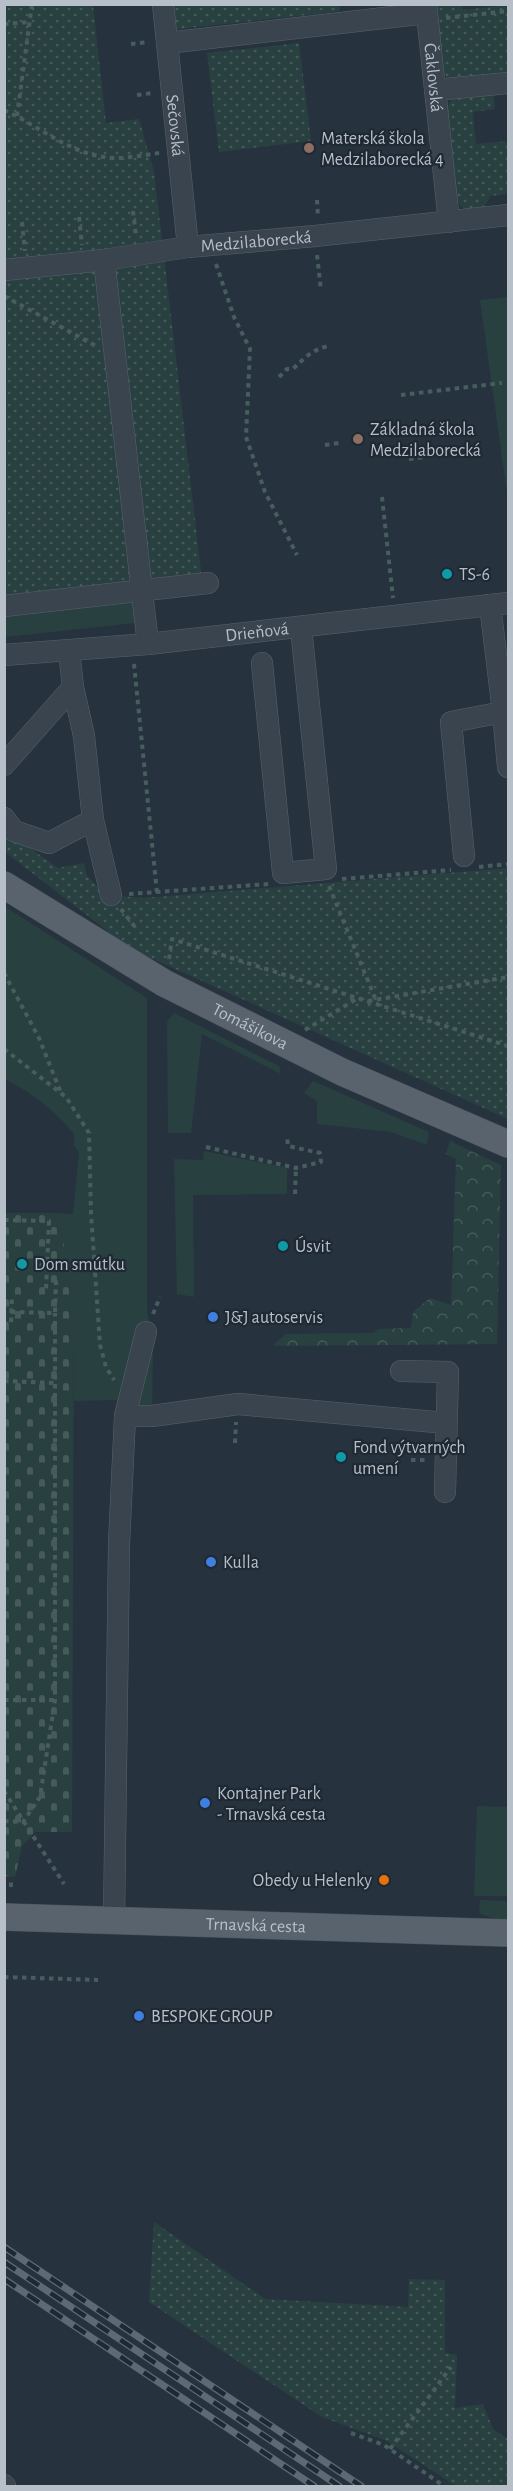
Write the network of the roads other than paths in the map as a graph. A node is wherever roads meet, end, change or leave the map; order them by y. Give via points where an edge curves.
1 (163, 4) edge
2 (427, 12) edge
3 (167, 43) junction
4 (508, 83) edge
5 (435, 90) junction
6 (508, 215) edge
7 (449, 222) junction
8 (188, 247) junction
9 (104, 260) junction
10 (4, 270) edge
11 (208, 583) dead end
12 (142, 591) junction
13 (499, 604) edge
14 (4, 606) edge
15 (301, 628) junction
16 (148, 644) junction
17 (69, 651) junction
18 (4, 655) edge
19 (26, 655) junction
20 (262, 663) dead end
21 (4, 670) edge
22 (73, 687) junction
23 (506, 712) edge
24 (4, 765) edge
25 (508, 767) edge
26 (4, 818) edge
27 (93, 820) junction
28 (467, 864) road end
29 (4, 885) edge
30 (111, 896) road end
31 (508, 1144) edge
32 (146, 1332) dead end
33 (401, 1371) dead end
34 (126, 1410) junction
35 (446, 1423) junction
36 (446, 1492) dead end
37 (4, 1917) edge
38 (114, 1921) junction
39 (508, 1933) edge

1 - 3 street, Sečovská
2 - 3 street
2 - 5 street, Čaklovská
3 - 8 street, Sečovská
4 - 5 street
5 - 7 street, Čaklovská
6 - 7 street, Medzilaborecká
7 - 8 street, Medzilaborecká via 317,230
8 - 9 street, Medzilaborecká
9 - 10 street, Medzilaborecká
9 - 12 street
11 - 12 street
12 - 14 street
12 - 16 street
13 - 15 street, Drieňová
13 - 23 street
15 - 16 street, Drieňová
15 - 20 street via 326,869 283,873
16 - 17 street, Drieňová
17 - 19 street, Drieňová
17 - 22 street
18 - 19 street, Drieňová
19 - 21 street
22 - 24 street
22 - 27 street via 84,736
23 - 25 street
23 - 28 street via 451,722
26 - 27 street via 14,831 49,843
27 - 30 street
29 - 31 main road, Tomášikova via 164,983 342,1072
32 - 34 street
33 - 35 street via 448,1372
34 - 35 street via 152,1416 238,1404
34 - 38 street via 119,1555
35 - 36 street
37 - 38 main road, Trnavská cesta
38 - 39 main road, Trnavská cesta

